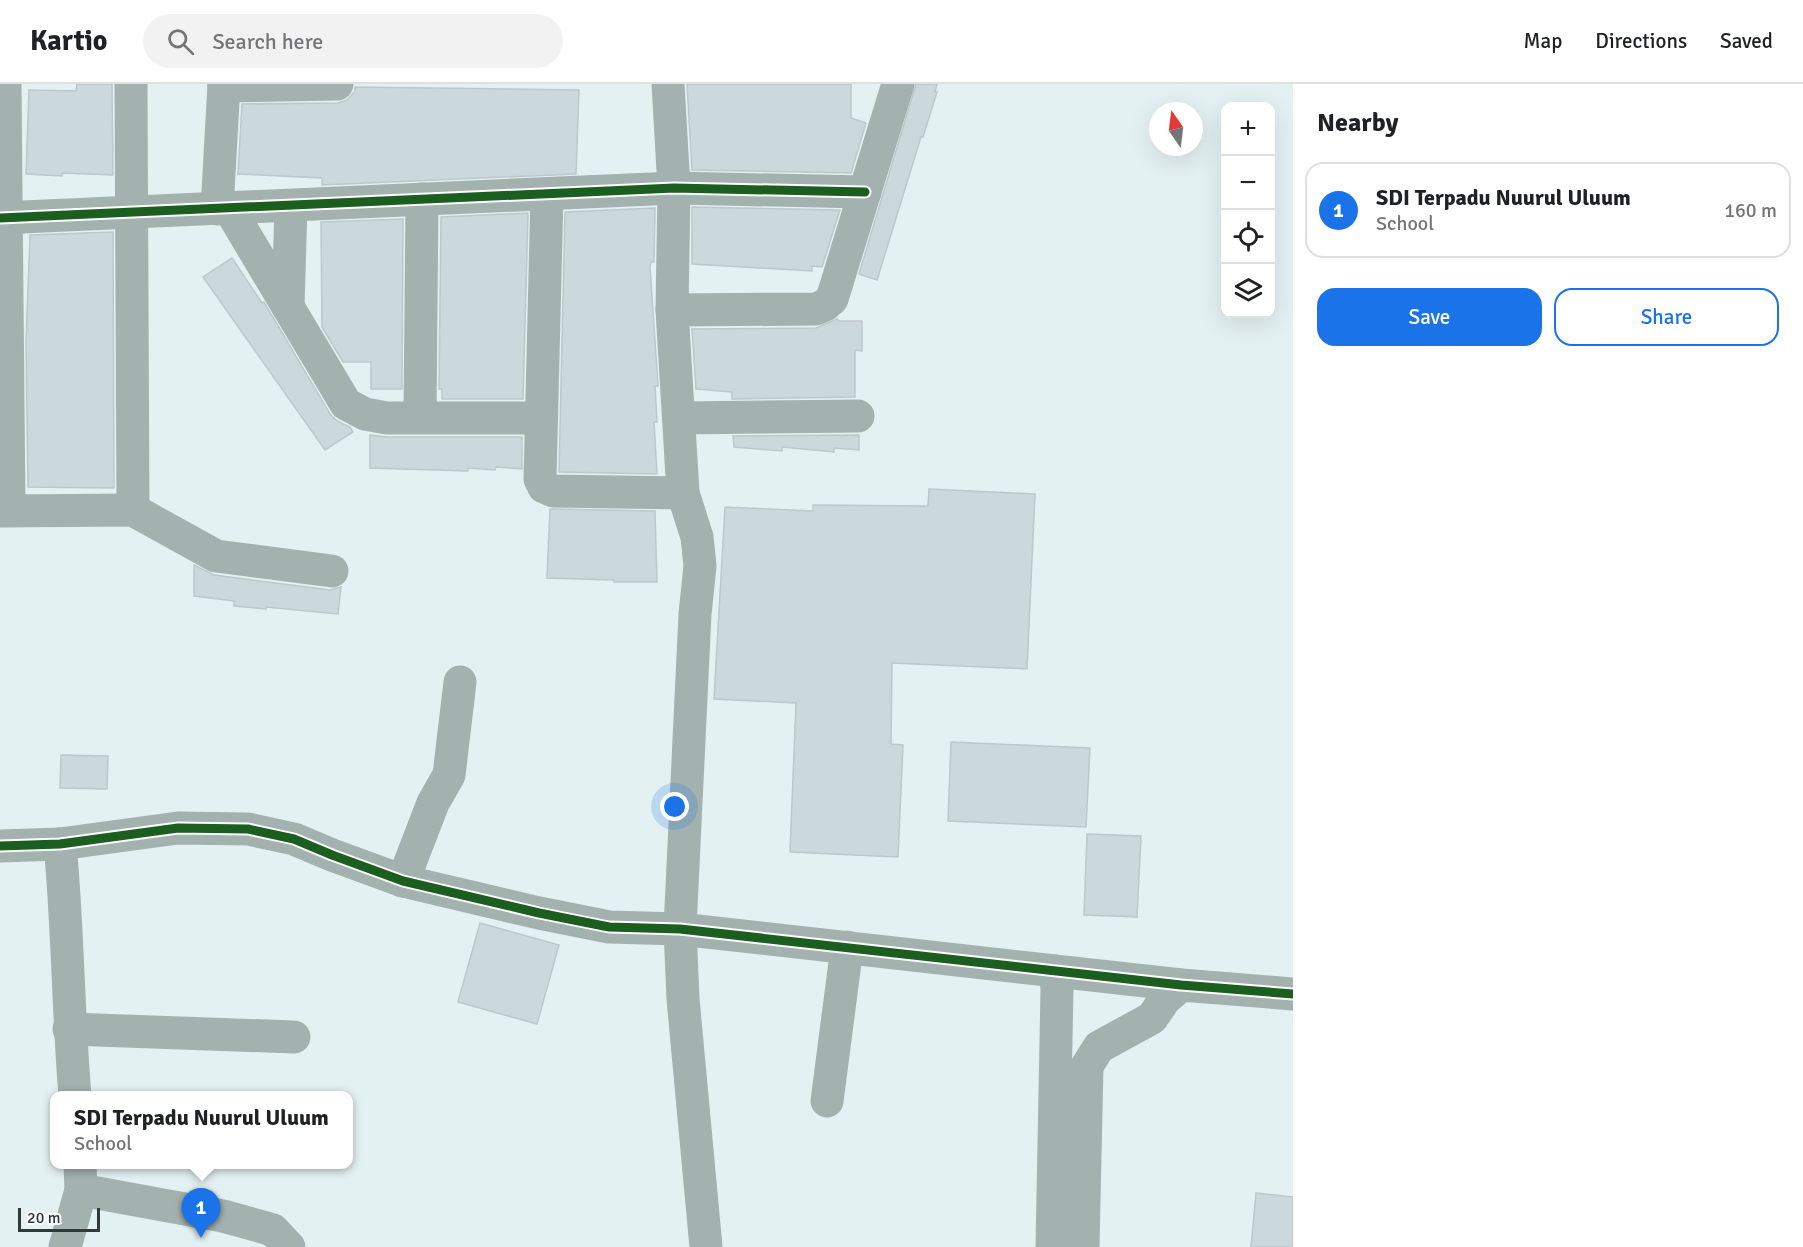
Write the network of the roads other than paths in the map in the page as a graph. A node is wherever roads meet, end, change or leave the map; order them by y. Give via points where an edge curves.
1 (5, 84) edge
2 (131, 84) edge
3 (337, 84) edge
4 (668, 84) edge
5 (898, 84) edge
6 (224, 85) edge
7 (674, 188) junction
8 (865, 192) junction
9 (547, 194) junction
10 (422, 200) junction
11 (291, 206) junction
12 (223, 208) junction
13 (133, 212) junction
14 (3, 218) edge
15 (288, 307) junction
16 (672, 310) junction
17 (858, 416) dead end
18 (420, 417) junction
19 (541, 418) junction
20 (680, 418) junction
21 (683, 493) junction
22 (4, 510) edge
23 (133, 510) junction
24 (332, 571) dead end
25 (460, 682) dead end
26 (60, 844) junction
27 (0, 846) edge
28 (403, 880) junction
29 (680, 929) junction
30 (847, 947) junction
31 (1055, 971) junction
32 (1181, 985) junction
33 (1293, 994) edge
34 (69, 1029) junction
35 (294, 1037) dead end
36 (75, 1091) edge
37 (827, 1101) dead end
38 (80, 1177) edge
39 (65, 1247) edge
40 (289, 1247) edge
41 (706, 1247) edge
42 (1052, 1247) edge
43 (1083, 1247) edge

1 - 14 street
2 - 13 street
3 - 6 street
4 - 7 street
5 - 8 street
6 - 12 street
7 - 8 street
7 - 9 street
7 - 16 street
8 - 16 street via 832,299 825,305 816,309
9 - 10 street
9 - 19 street
10 - 11 street
10 - 18 street
11 - 12 street
11 - 15 street
12 - 13 street
12 - 15 street
13 - 14 street
13 - 23 street
14 - 22 street
15 - 18 street via 346,404 364,414
16 - 20 street
17 - 20 street
18 - 19 street
19 - 21 street via 540,479 544,487 553,491
20 - 21 street
21 - 29 street via 697,537 700,566
22 - 23 street
23 - 24 street via 216,556
25 - 28 street via 449,775 433,803
26 - 27 street
26 - 28 street via 178,828 248,829 294,839
26 - 34 street
28 - 29 street via 538,914 609,927
29 - 30 street
29 - 41 street
30 - 31 street
30 - 37 street
31 - 32 street
31 - 42 street
32 - 33 street
32 - 43 street via 1152,1018 1099,1047 1087,1066
34 - 35 street
34 - 36 street
38 - 39 street
38 - 40 street via 273,1230

